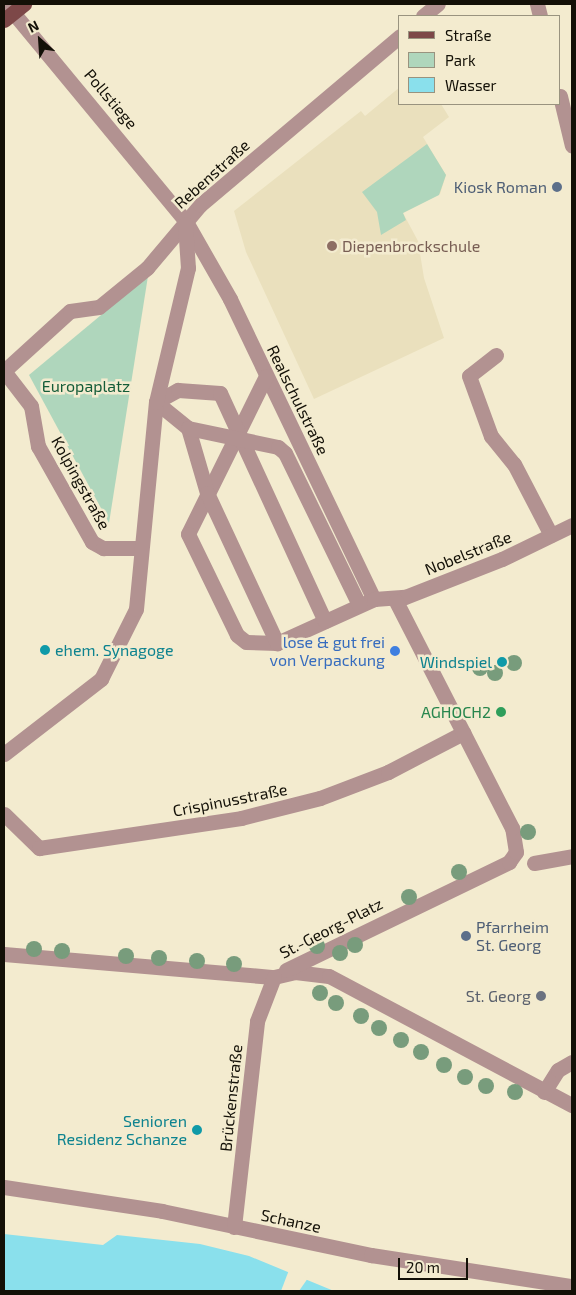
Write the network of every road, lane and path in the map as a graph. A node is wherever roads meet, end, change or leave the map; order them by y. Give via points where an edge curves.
1 (438, 4) edge
2 (12, 10) edge
3 (424, 15) edge
4 (398, 38) edge
5 (561, 100) edge
6 (572, 146) edge
7 (185, 220) junction
8 (496, 355) dead end
9 (4, 371) edge
10 (266, 376) junction
11 (156, 402) junction
12 (188, 428) junction
13 (236, 437) junction
14 (207, 492) junction
15 (572, 525) edge
16 (551, 535) junction
17 (141, 548) junction
18 (374, 598) junction
19 (396, 600) junction
20 (359, 605) junction
21 (325, 621) junction
22 (277, 642) junction
23 (463, 733) junction
24 (4, 754) edge
25 (4, 814) edge
26 (572, 856) edge
27 (534, 863) dead end
28 (4, 954) edge
29 (274, 976) junction
30 (572, 1062) edge
31 (544, 1092) junction
32 (572, 1105) edge
33 (4, 1187) edge
34 (234, 1227) junction
35 (572, 1286) edge

1 - 3 street
2 - 7 street, Pollstiege
4 - 7 street, Rebenstraße
5 - 6 street
7 - 9 street, Rebenstraße via 147,268 99,307 70,311
7 - 10 street, Realschulstraße
7 - 11 street via 188,268
8 - 16 street via 469,376 491,436 514,464
9 - 17 street, Kolpingstraße via 31,406 38,446 92,542 103,548
10 - 13 street
10 - 18 street, Realschulstraße
11 - 12 street
11 - 13 street via 178,390 220,393 230,408
11 - 17 street
12 - 13 street
12 - 14 street
13 - 14 street
13 - 20 street via 278,447 285,453
13 - 21 street
14 - 22 street
14 - 22 street via 188,534 237,635 246,642
15 - 16 street, Nobelstraße
16 - 19 street, Nobelstraße
17 - 24 street via 136,608 120,648 101,679
18 - 19 street, Nobelstraße
18 - 20 street
19 - 23 street
20 - 21 street
21 - 22 street
23 - 25 street, Crispinusstraße via 371,779 320,798 241,818 39,848
23 - 29 street, St.-Georg-Platz via 512,828 516,852 509,862
26 - 27 street
28 - 29 street
29 - 31 street, St.-Georg-Platz via 294,972 329,976
29 - 34 street, Brückenstraße via 257,1021
30 - 31 street via 558,1070
31 - 32 street, St.-Georg-Platz
33 - 34 street, Schanze via 162,1210
34 - 35 street, Schanze via 414,1263

